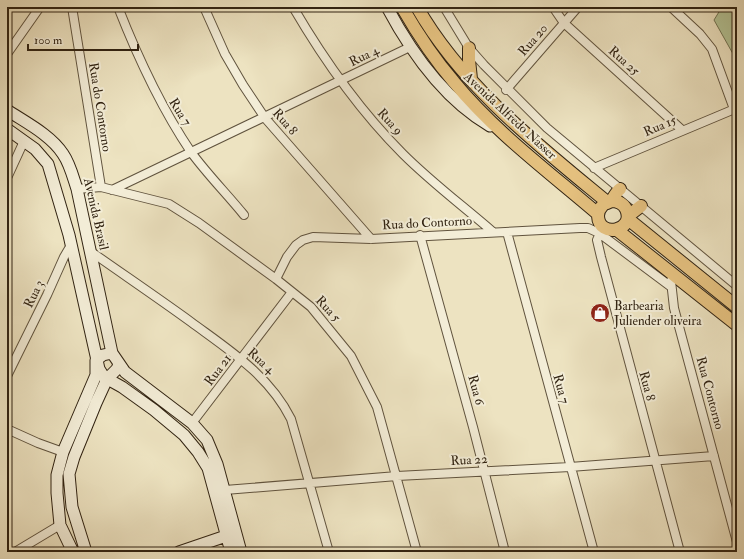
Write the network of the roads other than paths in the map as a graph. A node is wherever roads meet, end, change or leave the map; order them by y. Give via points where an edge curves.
1 (40, 7) edge
2 (72, 7) edge
3 (118, 7) edge
4 (204, 7) edge
5 (293, 7) edge
6 (387, 7) edge
7 (402, 7) edge
8 (417, 7) edge
9 (444, 7) edge
10 (552, 7) edge
11 (578, 7) edge
12 (671, 7) edge
13 (678, 10) edge
14 (564, 23) junction
15 (410, 47) junction
16 (469, 48) junction
17 (7, 54) edge
18 (471, 79) junction
19 (339, 81) junction
20 (506, 90) junction
21 (736, 109) edge
22 (7, 110) edge
23 (265, 118) junction
24 (7, 129) edge
25 (682, 130) junction
26 (506, 134) junction
27 (24, 141) junction
28 (192, 153) junction
29 (594, 168) junction
30 (71, 169) junction
31 (51, 174) junction
32 (7, 178) edge
33 (101, 187) junction
34 (620, 188) junction
35 (76, 189) junction
36 (112, 190) junction
37 (59, 199) junction
38 (609, 201) junction
39 (641, 206) junction
40 (598, 214) junction
41 (244, 215) dead end
42 (628, 217) junction
43 (601, 230) junction
44 (617, 230) junction
45 (493, 232) junction
46 (507, 232) junction
47 (420, 236) junction
48 (371, 239) junction
49 (71, 245) junction
50 (90, 251) junction
51 (276, 279) junction
52 (671, 280) junction
53 (737, 286) edge
54 (292, 292) junction
55 (737, 307) edge
56 (737, 325) edge
57 (112, 353) junction
58 (242, 359) junction
59 (96, 360) junction
60 (119, 364) junction
61 (7, 376) edge
62 (107, 379) junction
63 (192, 423) junction
64 (7, 429) edge
65 (63, 452) junction
66 (714, 456) junction
67 (654, 459) junction
68 (213, 466) junction
69 (570, 467) junction
70 (485, 471) junction
71 (69, 474) junction
72 (57, 475) junction
73 (397, 476) junction
74 (310, 483) junction
75 (225, 490) junction
76 (60, 525) junction
77 (226, 536) junction
78 (737, 542) edge
79 (227, 551) edge
80 (15, 552) edge
81 (73, 552) edge
82 (86, 552) edge
83 (179, 552) edge
84 (242, 552) edge
85 (329, 552) edge
86 (417, 552) edge
87 (505, 552) edge
88 (594, 552) edge
89 (680, 552) edge

1 - 17 street
2 - 33 street, Rua do Contorno
3 - 28 street, Rua 7 via 157,98
4 - 23 street, Rua 8 via 243,85
5 - 19 street, Rua 9
6 - 15 street
7 - 26 main road, Avenida Alfredo Nasser via 454,83
8 - 18 main road, Avenida Alfredo Nasser via 448,52
9 - 16 street
10 - 14 street, Rua 25
11 - 14 street, Rua 20
12 - 13 street
13 - 21 street via 712,49
14 - 20 street, Rua 20
14 - 25 street, Rua 25
15 - 19 street, Rua 4
15 - 26 street via 433,76 461,104 485,123
16 - 18 main road
16 - 20 street
18 - 38 main road, Avenida Alfredo Nasser via 514,123
19 - 23 street, Rua 4
19 - 45 street, Rua 9 via 401,153
20 - 29 street
21 - 25 street, Rua 15
22 - 30 street, Avenida Brasil via 50,139 63,153
23 - 28 street, Rua 4
23 - 48 street, Rua 8
24 - 27 street
25 - 29 street, Rua 15
26 - 40 main road, Avenida Alfredo Nasser
27 - 31 street via 43,157
27 - 32 street
28 - 36 street, Rua 4
28 - 41 street, Rua 7
29 - 34 street
30 - 31 street via 65,167
30 - 35 street, Avenida Brasil
31 - 37 street
33 - 35 street, Rua 5
33 - 36 street, Rua 5
34 - 38 main road
34 - 39 street
35 - 37 street via 65,200
35 - 50 street, Avenida Brasil
36 - 51 street, Rua 5 via 173,206
37 - 49 street
38 - 40 main road
38 - 42 main road via 625,206
39 - 42 main road
39 - 53 street
40 - 43 main road
42 - 44 main road via 626,224
42 - 55 main road
43 - 44 main road
43 - 46 street, Rua do Contorno via 580,228
43 - 52 street
43 - 67 street, Rua 8 via 598,240 601,256
44 - 52 main road
45 - 46 street, Rua do Contorno
45 - 47 street, Rua do Contorno
46 - 69 street, Rua 7
47 - 48 street, Rua do Contorno
47 - 70 street, Rua 6
48 - 51 street, Rua do Contorno via 313,237 303,240 287,257
49 - 59 street
49 - 61 street, Rua 3
50 - 57 street, Avenida Brasil
50 - 58 street, Rua 4
51 - 54 street, Rua 5
52 - 56 main road
52 - 66 street, Rua Contorno
54 - 58 street, Rua 21
54 - 73 street, Rua 5 via 311,307 351,356 377,408
57 - 59 street
57 - 60 street, Avenida Brasil
58 - 63 street, Rua 21
58 - 74 street, Rua 4 via 261,376 283,403 291,418
59 - 62 street via 98,369
59 - 65 street via 96,375
60 - 62 street via 117,370
60 - 63 street, Avenida Brasil via 125,372
62 - 68 street, Avenida Brasil via 122,386 154,410 184,435
62 - 71 street
63 - 68 street, Avenida Brasil via 207,440
64 - 65 street
65 - 72 street
66 - 67 street, Rua 22
66 - 78 street, Rua Contorno
67 - 69 street, Rua 22
67 - 89 street, Rua 8
68 - 75 street, Avenida Brasil
68 - 77 street, Avenida Brasil
69 - 70 street, Rua 22
69 - 88 street, Rua 7
70 - 73 street, Rua 22
70 - 87 street, Rua 6
71 - 72 street
71 - 82 street via 72,507
72 - 76 street
73 - 74 street, Rua 22
73 - 86 street, Rua 5
74 - 75 street, Rua 22
74 - 85 street, Rua 4
75 - 84 street, Avenida Brasil
76 - 80 street
76 - 81 street
77 - 79 street, Avenida Brasil
77 - 83 street

